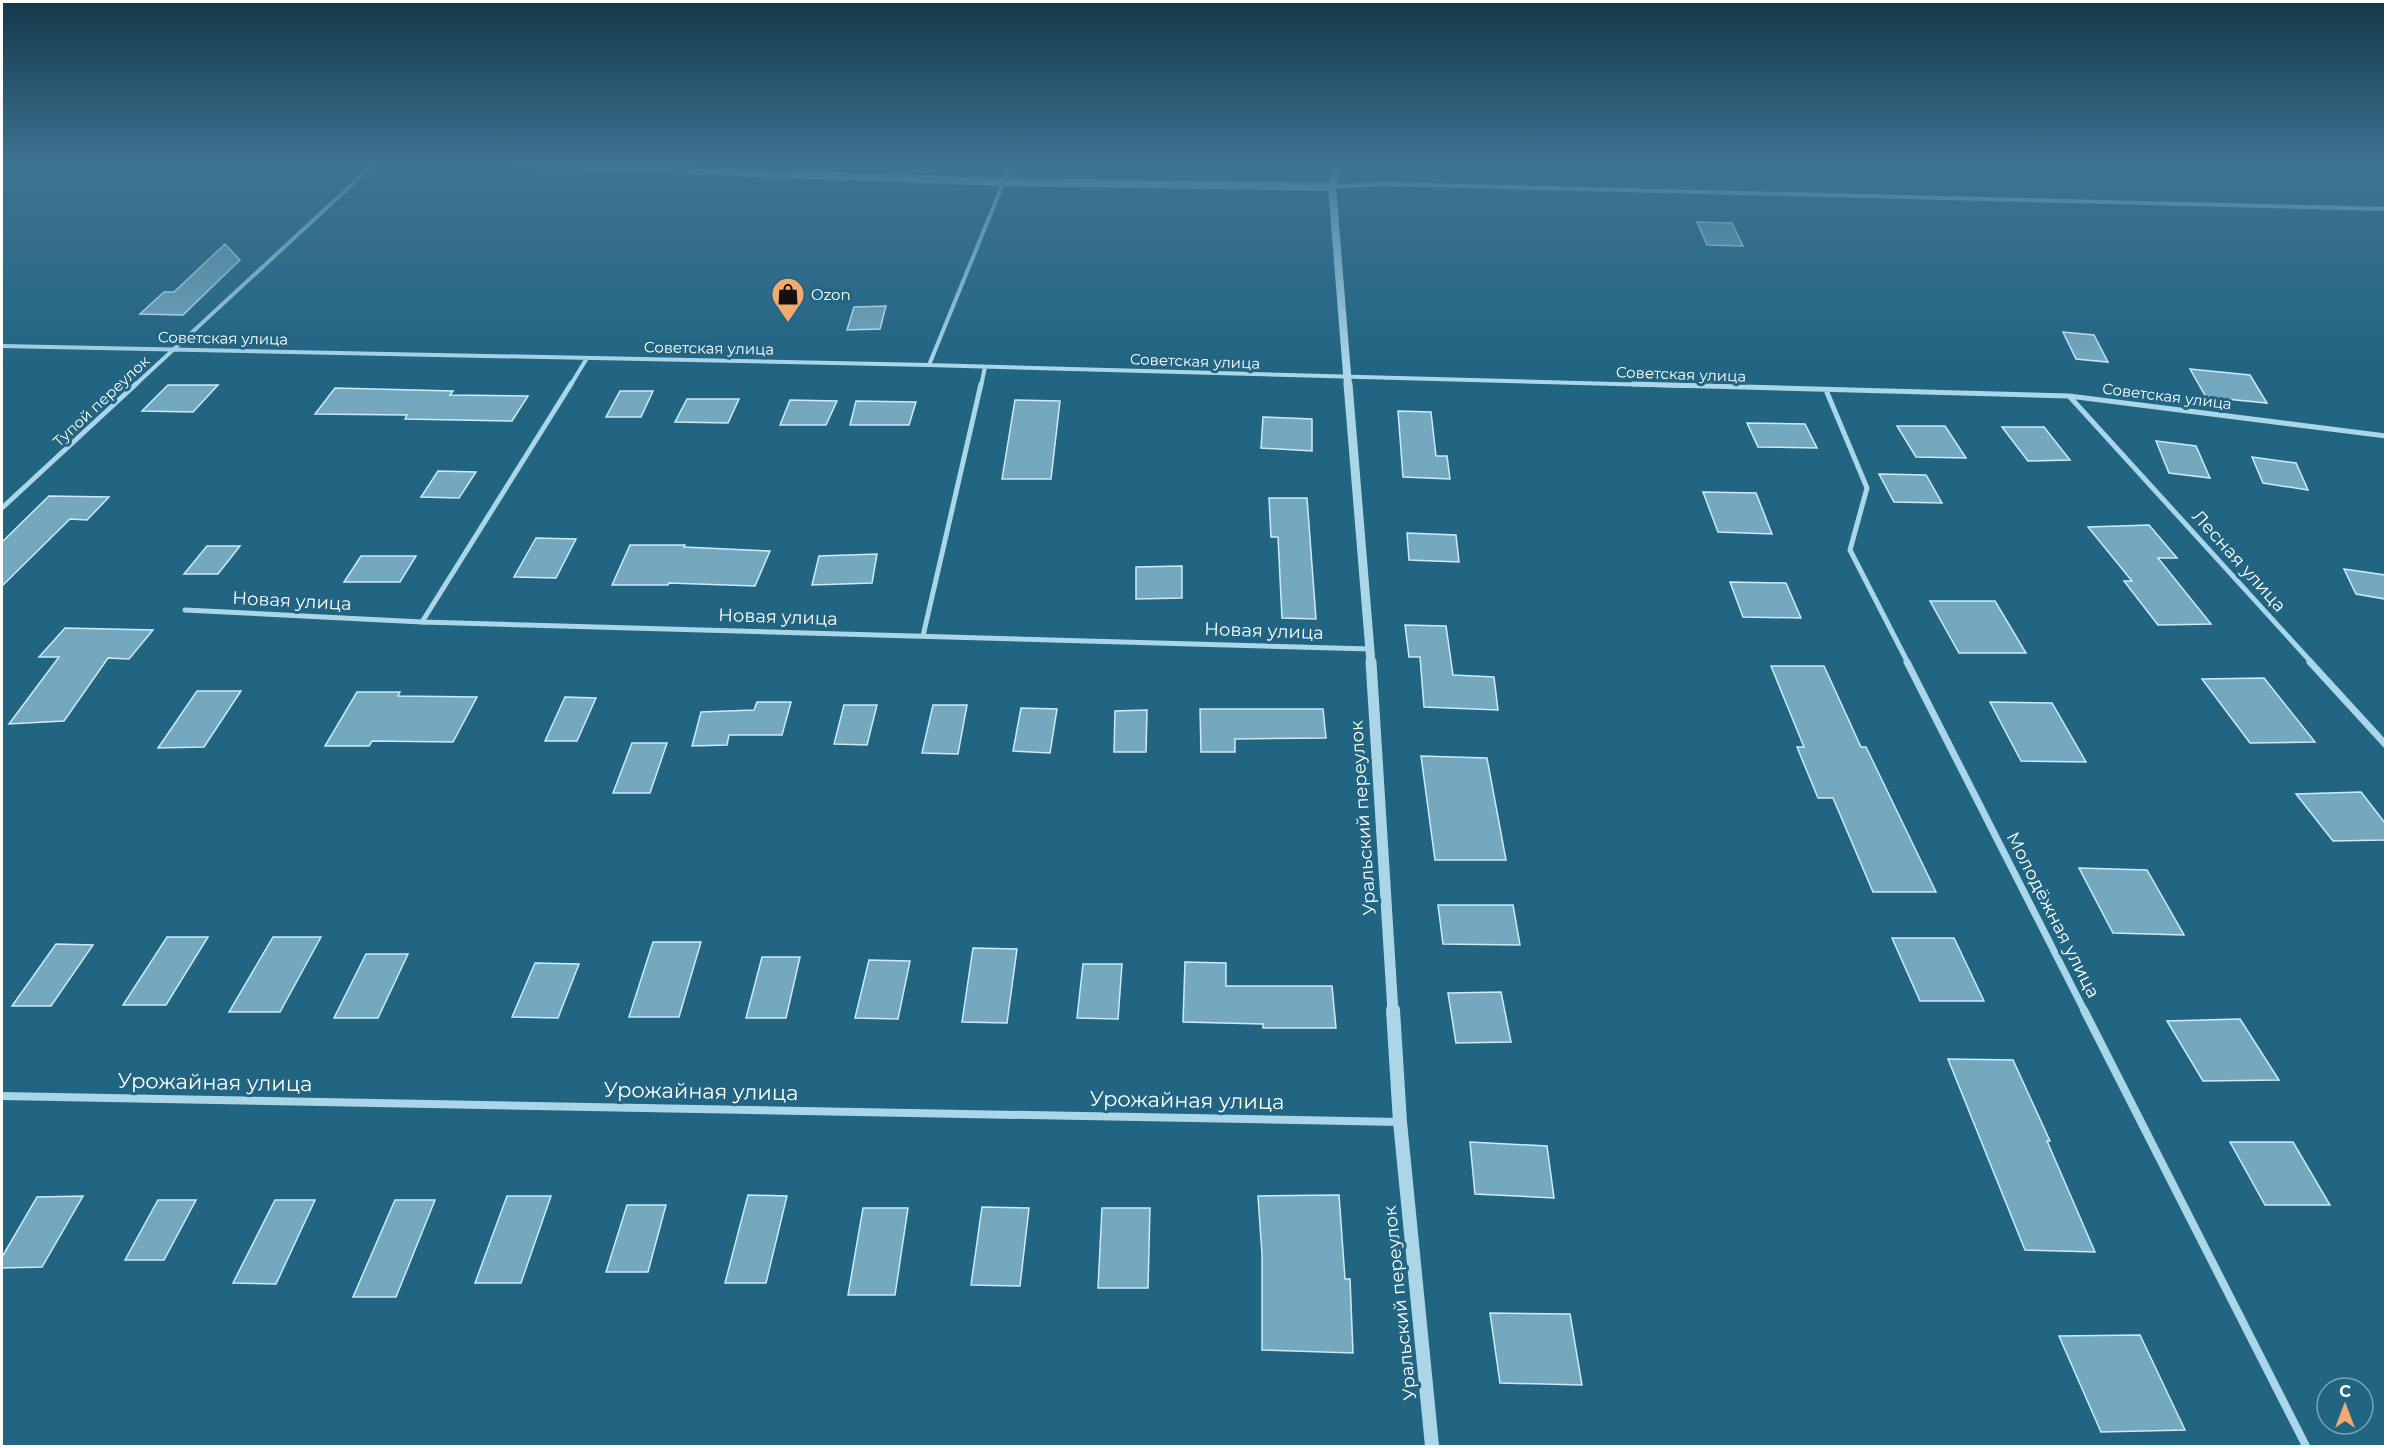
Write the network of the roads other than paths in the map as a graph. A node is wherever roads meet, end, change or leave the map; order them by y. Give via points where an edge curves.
1 (301, 232) edge
2 (983, 232) edge
3 (1336, 232) edge
4 (2, 346) edge
5 (174, 349) junction
6 (587, 358) junction
7 (929, 365) junction
8 (985, 367) junction
9 (1347, 377) junction
10 (1826, 390) junction
11 (2069, 396) junction
12 (2385, 436) edge
13 (2, 508) edge
14 (185, 610) dead end
15 (422, 622) junction
16 (923, 636) junction
17 (1370, 649) junction
18 (2385, 745) edge
19 (2, 1096) edge
20 (1400, 1122) junction
21 (1432, 1446) edge
22 (2306, 1446) edge

1 - 5 street, Тупой переулок
2 - 7 street
3 - 9 street, Уральский переулок
4 - 5 street, Советская улица
5 - 6 street, Советская улица
5 - 13 street, Тупой переулок
6 - 7 street, Советская улица
6 - 15 street
7 - 8 street, Советская улица
8 - 9 street, Советская улица
8 - 16 street
9 - 10 street, Советская улица
9 - 17 street, Уральский переулок
10 - 11 street, Советская улица
10 - 22 street, Молодёжная улица via 1868,488 1850,550
11 - 12 street, Советская улица
11 - 18 street, Лесная улица
14 - 15 street, Новая улица
15 - 16 street, Новая улица
16 - 17 street, Новая улица
17 - 20 street, Уральский переулок
19 - 20 street, Урожайная улица
20 - 21 street, Уральский переулок

